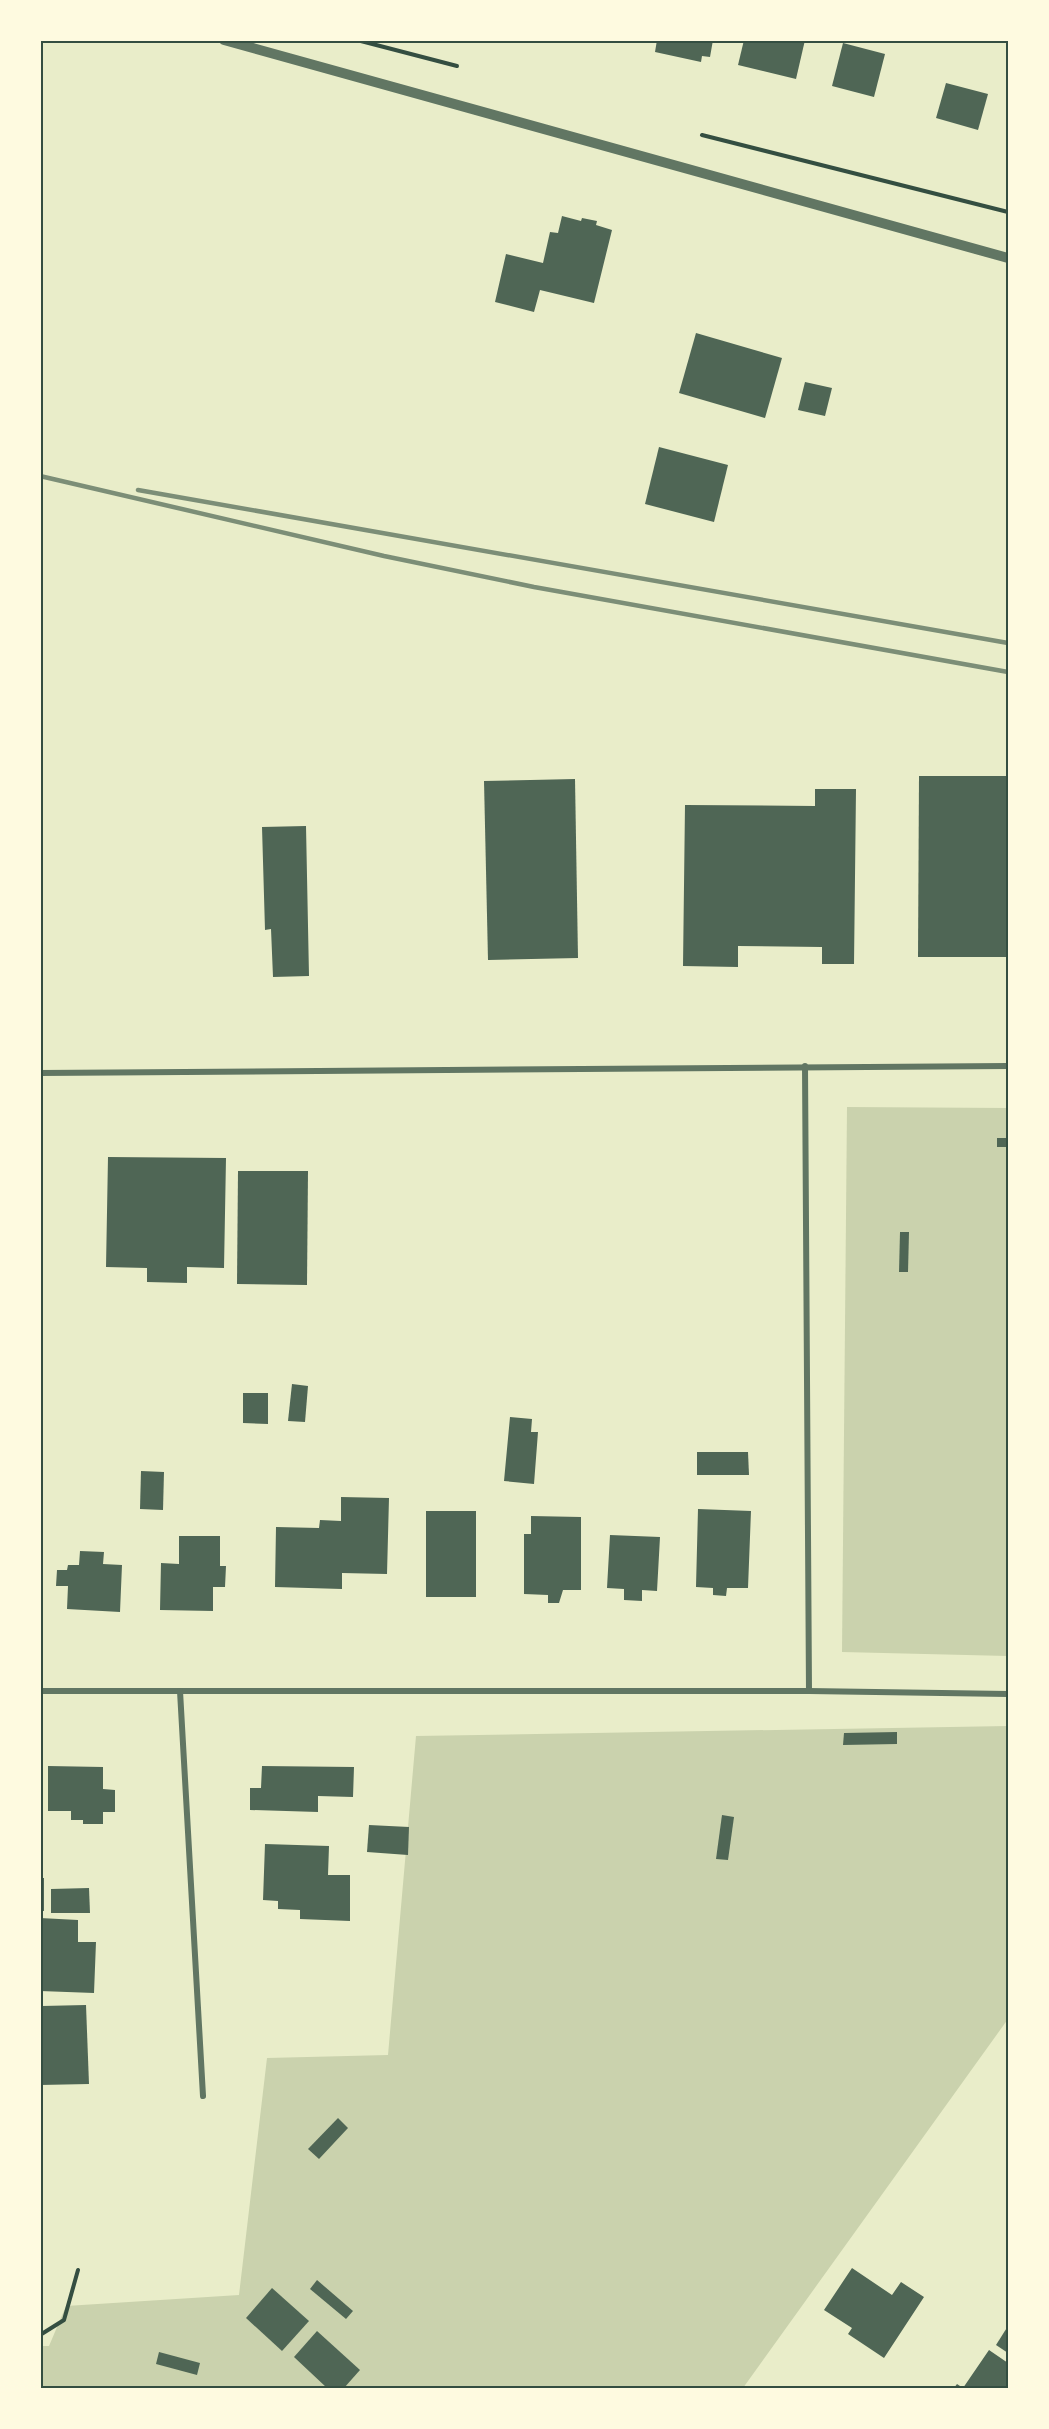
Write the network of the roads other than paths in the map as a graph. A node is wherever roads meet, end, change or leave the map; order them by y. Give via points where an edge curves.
1 (224, 40) edge
2 (1008, 258) edge
3 (805, 1066) junction
4 (1008, 1066) edge
5 (40, 1073) edge
6 (40, 1691) edge
7 (180, 1691) junction
8 (808, 1691) junction
9 (1008, 1694) edge
10 (203, 2096) dead end

1 - 2 street
3 - 4 street
3 - 5 street
3 - 8 street
6 - 7 street
7 - 8 street
7 - 10 street
8 - 9 street

